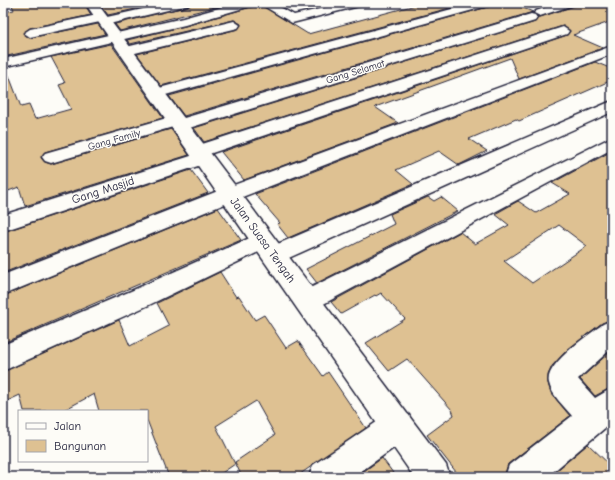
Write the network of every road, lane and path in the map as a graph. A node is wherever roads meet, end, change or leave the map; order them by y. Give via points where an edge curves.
1 (185, 3) edge
2 (250, 3) edge
3 (265, 3) edge
4 (359, 3) edge
5 (487, 3) edge
6 (569, 3) edge
7 (234, 25) dead end
8 (108, 26) edge
9 (563, 32) dead end
10 (30, 33) dead end
11 (609, 51) dead end
12 (3, 63) edge
13 (157, 93) junction
14 (612, 106) edge
15 (179, 123) junction
16 (612, 142) edge
17 (201, 154) junction
18 (51, 157) dead end
19 (230, 194) junction
20 (3, 223) edge
21 (269, 247) junction
22 (3, 285) edge
23 (307, 301) junction
24 (612, 332) edge
25 (3, 358) edge
26 (603, 411) edge
27 (398, 426) junction
28 (325, 477) edge
29 (434, 477) edge
30 (521, 477) edge

1 - 8 street
2 - 8 street via 185,21
3 - 4 street via 293,19
5 - 13 street
6 - 15 street, Gang Selamat via 536,16
7 - 8 street
8 - 10 street
8 - 12 street
8 - 13 street, Jalan Suasa Tengah
9 - 17 street, Gang Masjid
11 - 19 street
13 - 15 street, Jalan Suasa Tengah
14 - 21 street
15 - 17 street, Jalan Suasa Tengah
15 - 18 street, Gang Family
16 - 23 street
17 - 19 street, Jalan Suasa Tengah
17 - 20 street, Gang Masjid
19 - 21 street, Jalan Suasa Tengah
19 - 22 street
21 - 23 street, Jalan Suasa Tengah
21 - 25 street via 140,298
23 - 27 street, Jalan Suasa Tengah
24 - 26 street via 565,372 562,378 563,384
26 - 30 street
27 - 28 street
27 - 29 street, Jalan Suasa Tengah

